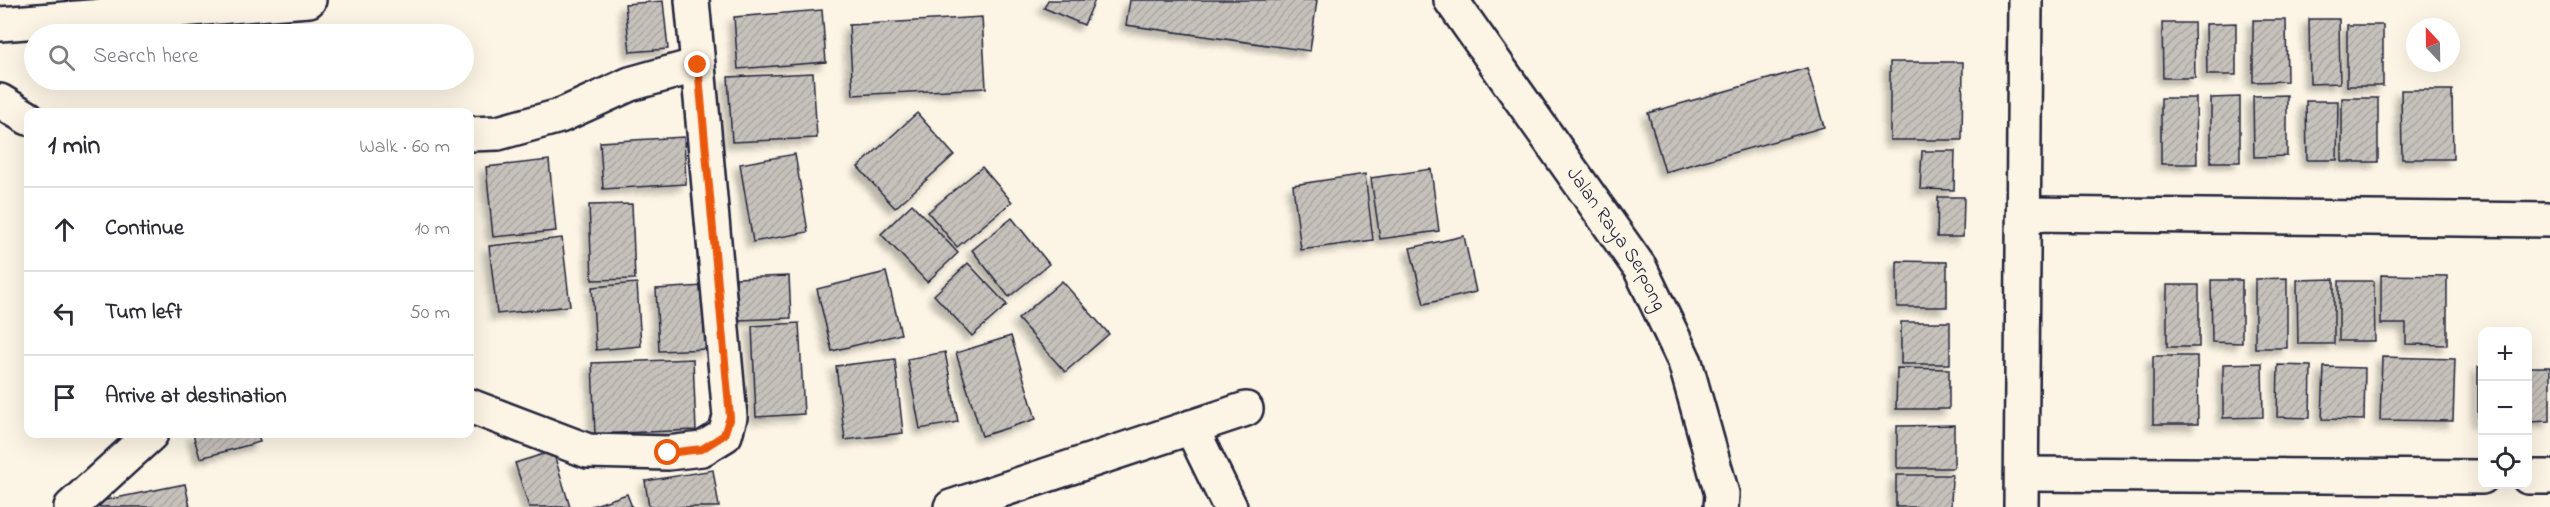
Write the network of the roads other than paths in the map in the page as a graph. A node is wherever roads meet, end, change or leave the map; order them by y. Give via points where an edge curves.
1 (309, 0) edge
2 (692, 0) edge
3 (1451, 0) edge
4 (2025, 0) edge
5 (0, 24) edge
6 (698, 65) junction
7 (0, 101) edge
8 (24, 116) edge
9 (474, 134) edge
10 (2024, 214) junction
11 (2550, 220) edge
12 (474, 408) edge
13 (1246, 409) dead end
14 (1191, 427) junction
15 (147, 438) edge
16 (2022, 474) junction
17 (2478, 477) edge
18 (2532, 477) edge
19 (2550, 477) edge
20 (71, 507) edge
21 (951, 507) edge
22 (1230, 507) edge
23 (1721, 507) edge
24 (2021, 507) edge

1 - 5 street
2 - 6 street
3 - 23 street, Jalan Raya Serpong via 1640,268 1685,362 1722,494
4 - 10 street
6 - 9 street via 630,84 560,116 498,133
6 - 12 street via 730,417 724,435 702,449 668,453 588,451
7 - 8 street
10 - 11 street
10 - 16 street
13 - 14 street
14 - 21 street
14 - 22 street
15 - 20 street
16 - 17 street
16 - 24 street
18 - 19 street

